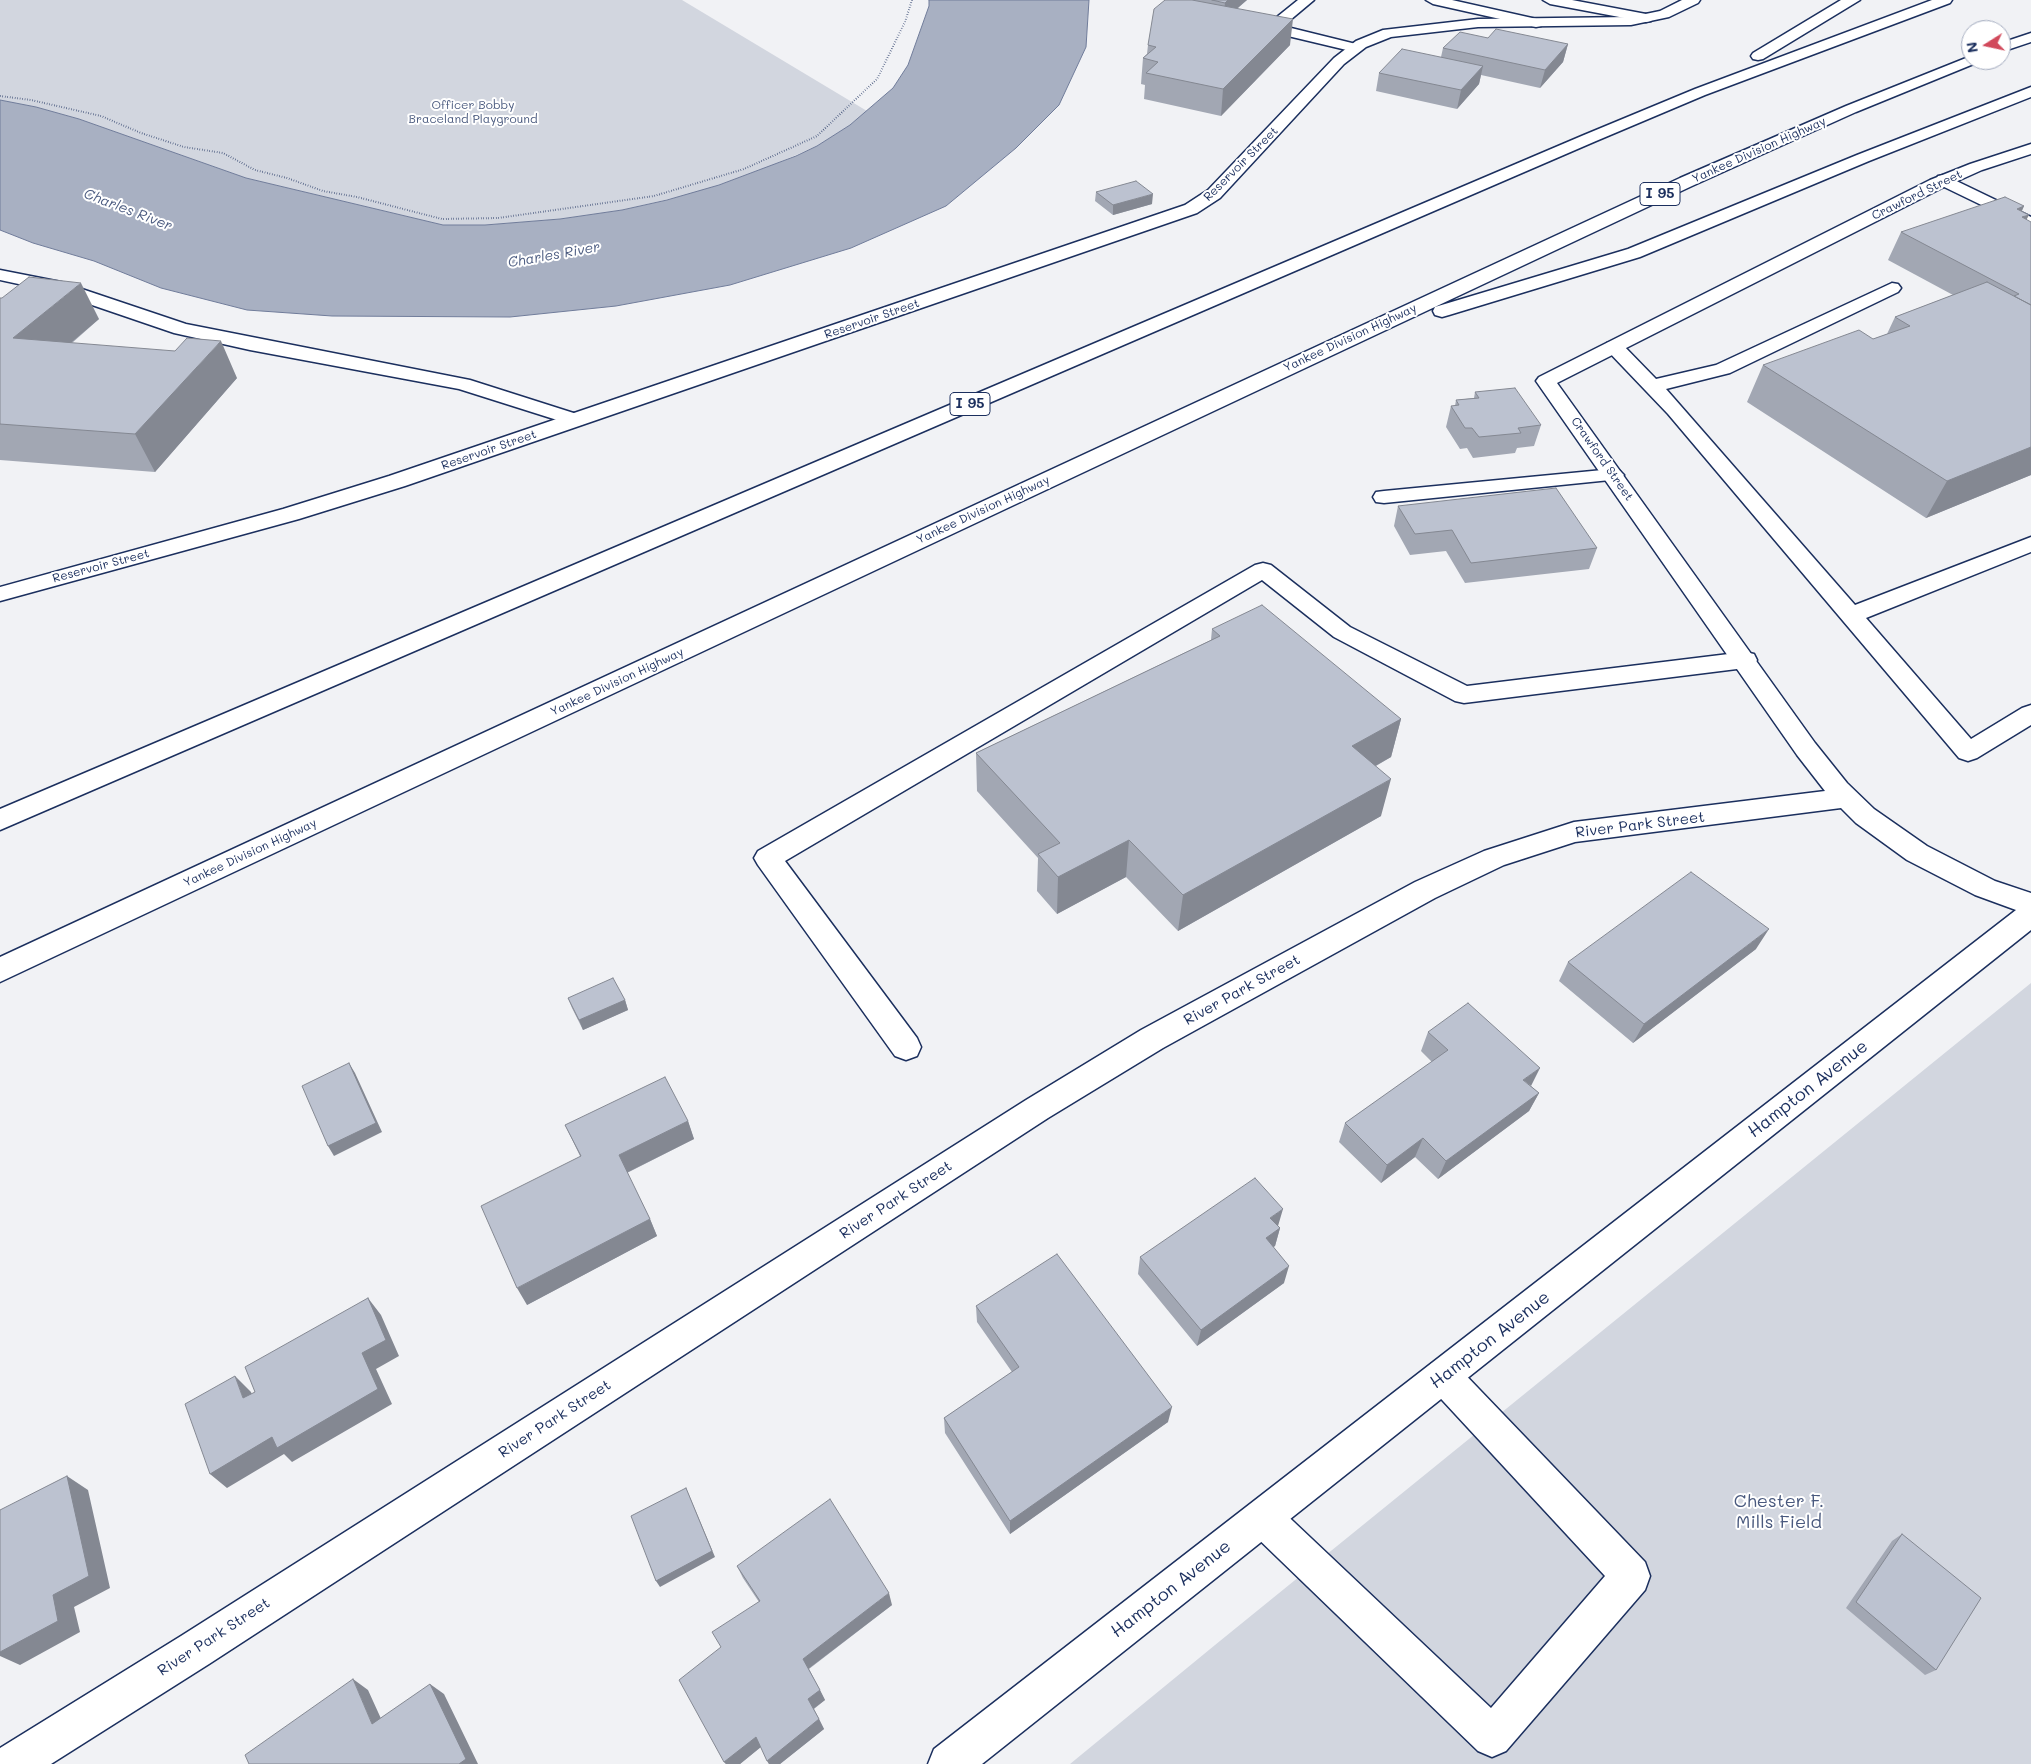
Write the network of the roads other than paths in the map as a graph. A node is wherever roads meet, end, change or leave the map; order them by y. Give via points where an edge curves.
1 (1307, 0) edge
2 (1433, 0) edge
3 (1550, 0) edge
4 (1693, 0) edge
5 (1854, 0) edge
6 (1945, 0) edge
7 (1646, 18) junction
8 (1536, 23) junction
9 (2031, 37) edge
10 (2011, 44) edge
11 (1355, 48) junction
12 (1961, 64) edge
13 (1700, 92) junction
14 (2031, 92) edge
15 (2031, 149) edge
16 (1944, 180) junction
17 (2031, 224) edge
18 (0, 275) edge
19 (1892, 288) dead end
20 (1352, 338) junction
21 (1614, 347) junction
22 (1653, 386) junction
23 (576, 420) junction
24 (1613, 474) junction
25 (1384, 497) dead end
26 (2031, 544) edge
27 (0, 594) edge
28 (1852, 615) junction
29 (1745, 660) junction
30 (2031, 714) edge
31 (1846, 798) junction
32 (0, 820) edge
33 (2031, 904) edge
34 (2031, 914) edge
35 (0, 970) edge
36 (906, 1047) dead end
37 (1443, 1376) junction
38 (1263, 1518) junction
39 (12, 1764) edge
40 (949, 1764) edge

1 - 11 main road via 1272,28
2 - 8 main road
3 - 7 main road
4 - 7 main road, Reservoir Street via 1664,14
5 - 13 main road
6 - 13 main road, I 95
7 - 8 main road, Reservoir Street via 1615,23
8 - 11 main road, Reservoir Street via 1452,24 1406,29 1374,38
9 - 10 main road
11 - 23 main road, Reservoir Street via 1214,194 1191,209
12 - 20 main road, Yankee Division Highway / I 95 via 1728,163
13 - 32 main road, I 95
14 - 20 main road via 1634,253
15 - 16 main road, Crawford Street
16 - 17 main road
16 - 21 main road, Crawford Street
18 - 23 main road via 55,286 181,329 463,384
19 - 22 main road via 1723,369
20 - 35 main road, Yankee Division Highway / I 95
21 - 22 main road
21 - 24 main road, Crawford Street via 1546,381
22 - 28 main road
23 - 27 main road, Reservoir Street via 291,514
24 - 25 main road
24 - 29 main road, Crawford Street
26 - 28 main road
28 - 30 main road via 1968,752
29 - 31 main road, Crawford Street via 1820,768
29 - 36 main road via 1464,695 1342,632 1263,570 768,858
31 - 33 main road, Crawford Street via 1865,816 1918,853 1985,888
31 - 39 main road, River Park Street via 1574,832 1494,858 1425,890 1152,1039 1037,1109
34 - 37 main road, Hampton Avenue
37 - 38 main road, Hampton Avenue
37 - 38 main road via 1631,1576 1492,1737
38 - 40 main road, Hampton Avenue

